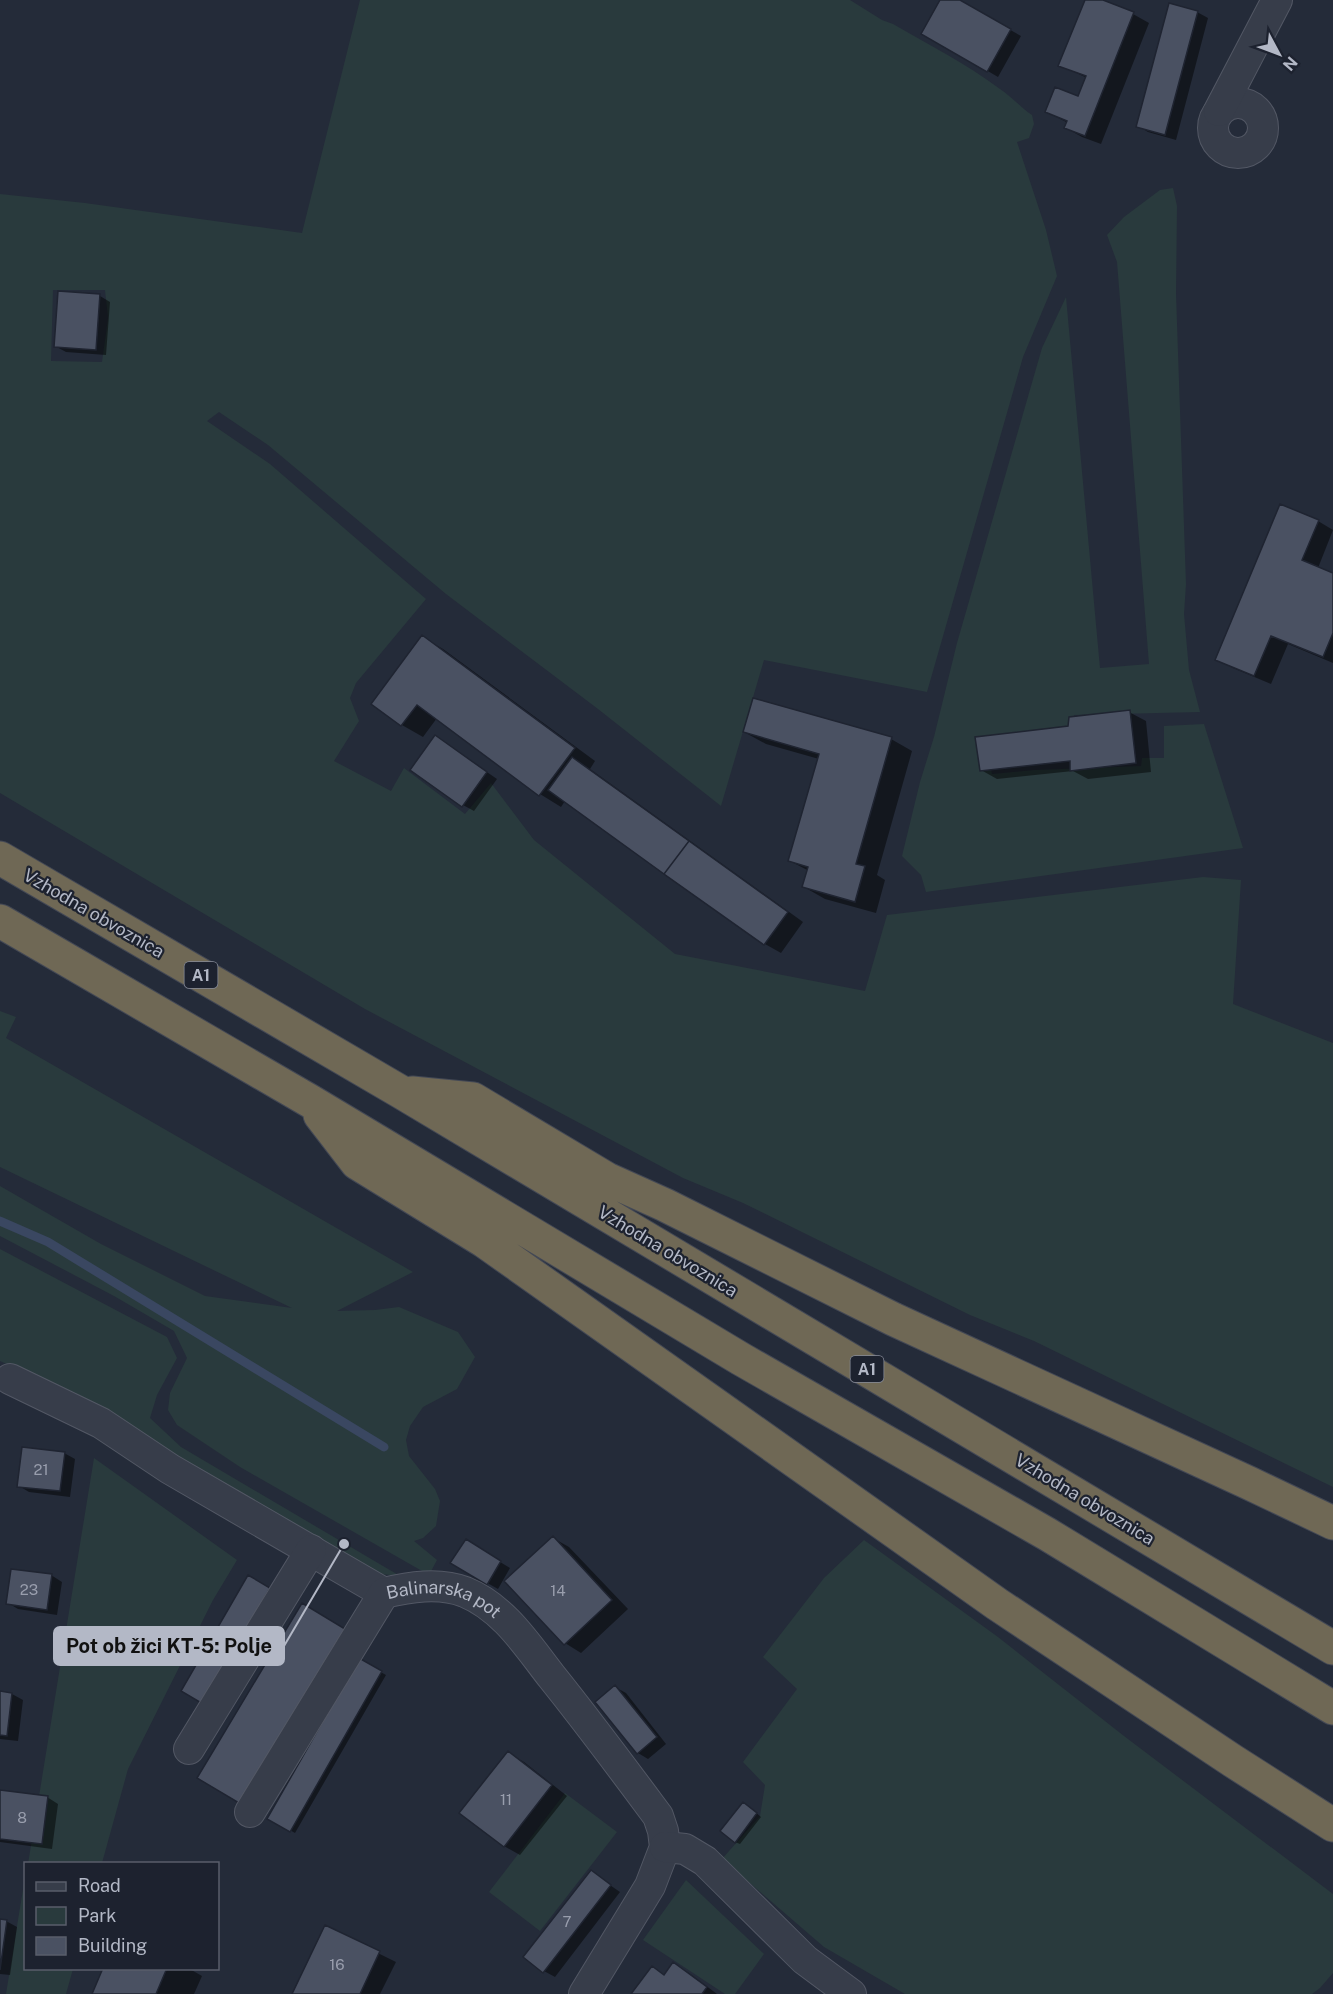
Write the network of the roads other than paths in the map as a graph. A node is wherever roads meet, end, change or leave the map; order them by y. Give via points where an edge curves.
1 (1277, 0) edge
2 (1299, 0) edge
3 (1249, 105) junction
4 (1219, 111) junction
5 (0, 858) edge
6 (0, 921) edge
7 (401, 1092) junction
8 (310, 1101) junction
9 (10, 1379) dead end
10 (1333, 1523) edge
11 (311, 1550) junction
12 (384, 1593) junction
13 (1333, 1648) edge
14 (1333, 1708) edge
15 (189, 1749) dead end
16 (250, 1812) dead end
17 (1333, 1825) edge
18 (665, 1847) junction
19 (584, 1994) edge
20 (851, 1994) edge

1 - 4 street
2 - 3 street
3 - 4 street via 1233,104
3 - 4 street via 1264,126 1261,139 1246,152 1232,153 1217,142 1213,130
5 - 7 highway, Vzhodna obvoznica / A1
6 - 8 highway
7 - 10 highway via 473,1099 607,1179 893,1319
7 - 13 highway, Vzhodna obvoznica / A1
8 - 14 highway via 741,1359 1047,1534
8 - 17 highway via 357,1163 484,1241 998,1604
9 - 11 street, Balinarska pot via 101,1424 170,1469
11 - 12 street, Balinarska pot
11 - 15 street
12 - 16 street
12 - 18 street, Balinarska pot via 405,1588 449,1588 477,1597 506,1619 658,1816
18 - 19 street via 650,1887
18 - 20 street via 685,1849 705,1861 805,1960

